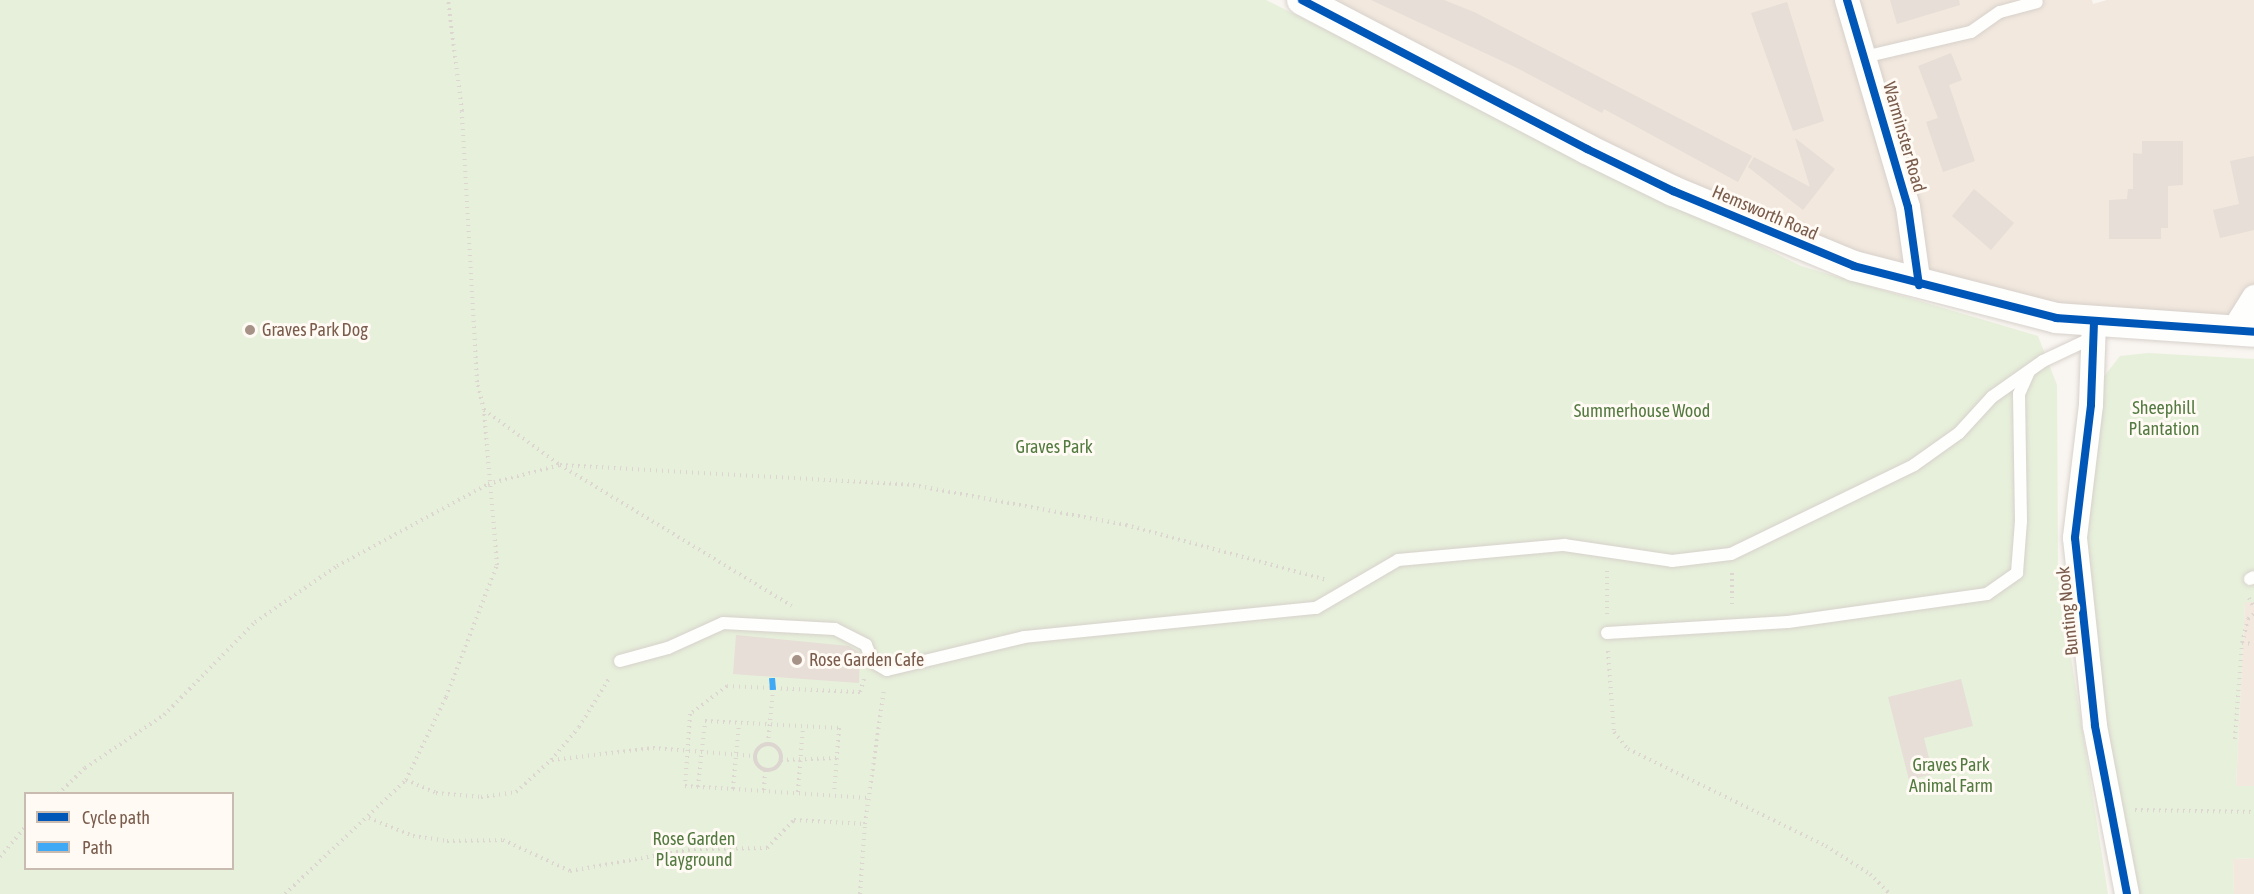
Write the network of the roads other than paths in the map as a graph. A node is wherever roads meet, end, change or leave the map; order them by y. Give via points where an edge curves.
1 (1302, 0) edge
2 (1847, 0) edge
3 (2037, 2) dead end
4 (1864, 57) junction
5 (1919, 285) junction
6 (2254, 297) edge
7 (2094, 330) junction
8 (2243, 331) edge
9 (2030, 371) junction
10 (1607, 633) dead end
11 (620, 661) road end
12 (2127, 894) edge

1 - 5 street, Hemsworth Road via 1673,191 1836,259
2 - 4 street, Warminster Road
3 - 4 lane via 2000,12 1971,32
4 - 5 street, Warminster Road via 1908,207
5 - 7 street, Hemsworth Road
6 - 8 street, Hemsworth Road
7 - 8 street, Hemsworth Road
7 - 9 lane
7 - 12 street, Bunting Nook via 2091,405 2075,538 2095,726
9 - 10 lane via 2019,394 2017,573 1987,594 1788,622
9 - 11 lane via 1992,398 1959,433 1914,465 1731,554 1672,561 1564,544 1398,560 1316,608 1024,637 887,670 873,662 866,645 835,629 723,623 668,648

